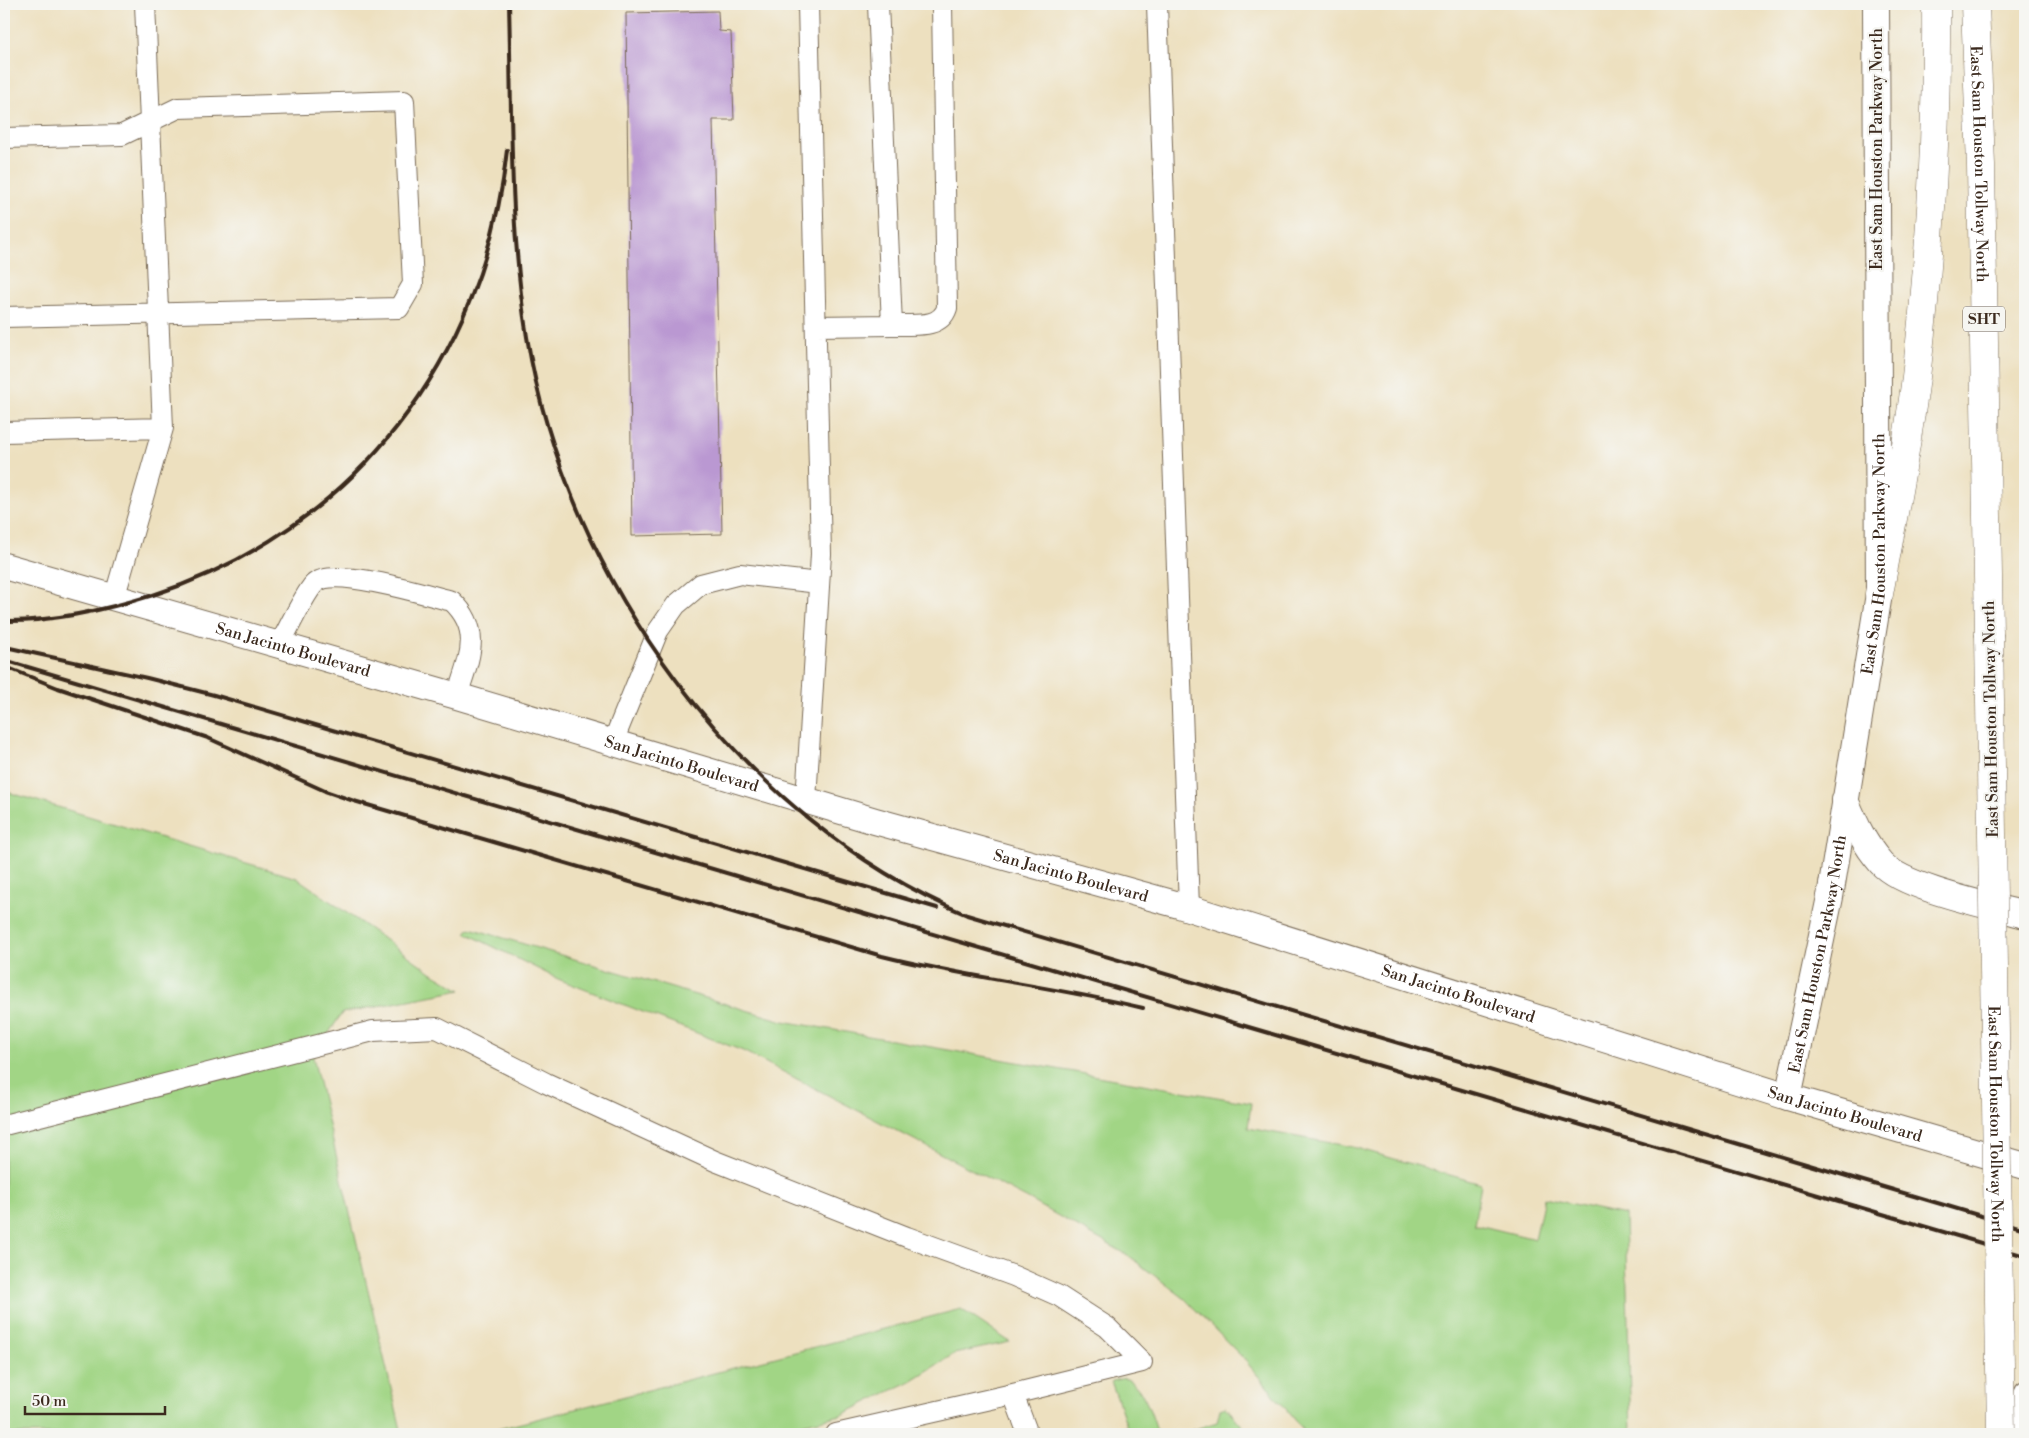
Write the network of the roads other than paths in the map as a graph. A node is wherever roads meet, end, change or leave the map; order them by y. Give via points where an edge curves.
1 (145, 4) edge
2 (808, 4) edge
3 (878, 4) edge
4 (942, 4) edge
5 (1157, 4) edge
6 (1876, 4) edge
7 (1936, 4) edge
8 (1976, 4) edge
9 (150, 121) junction
10 (4, 138) edge
11 (158, 313) junction
12 (4, 317) edge
13 (892, 325) junction
14 (816, 326) junction
15 (163, 428) junction
16 (4, 432) edge
17 (4, 566) edge
18 (819, 583) junction
19 (1879, 594) junction
20 (114, 599) junction
21 (280, 644) junction
22 (457, 696) junction
23 (614, 742) junction
24 (806, 800) junction
25 (1845, 800) junction
26 (1189, 908) junction
27 (2025, 915) edge
28 (1788, 1097) junction
29 (4, 1125) edge
30 (2025, 1166) edge
31 (2025, 1391) edge
32 (1013, 1394) junction
33 (836, 1434) edge
34 (1028, 1434) edge
35 (2001, 1434) edge
36 (2014, 1434) edge

1 - 9 street
2 - 14 street
3 - 13 street
4 - 13 street via 947,308 936,323
5 - 26 street
6 - 19 main road, East Sam Houston Parkway North
7 - 19 highway via 1933,188 1926,286 1916,379
8 - 35 highway, East Sam Houston Tollway North / SHT, bridge
9 - 10 street via 122,135
9 - 11 street
9 - 11 street via 178,108 404,101 414,284 399,308
11 - 12 street
11 - 15 street
13 - 14 street
14 - 18 street
15 - 16 street
15 - 20 street
17 - 20 main road, San Jacinto Boulevard
18 - 23 street via 740,574 701,584 676,604 658,630
18 - 24 street
19 - 25 main road, East Sam Houston Parkway North
20 - 21 main road, San Jacinto Boulevard
21 - 22 main road, San Jacinto Boulevard
21 - 22 street via 314,583 326,578 347,577 452,601 464,612 470,626 471,651
22 - 23 main road, San Jacinto Boulevard
23 - 24 main road, San Jacinto Boulevard
24 - 26 main road, San Jacinto Boulevard
25 - 27 main road via 1863,839 1883,865 1917,885
25 - 28 main road, East Sam Houston Parkway North via 1830,897
26 - 28 main road, San Jacinto Boulevard
28 - 30 main road, San Jacinto Boulevard
29 - 32 street via 373,1031 437,1028 546,1083 715,1161 1059,1296 1107,1327 1142,1362
31 - 36 street
32 - 33 street
32 - 34 street

